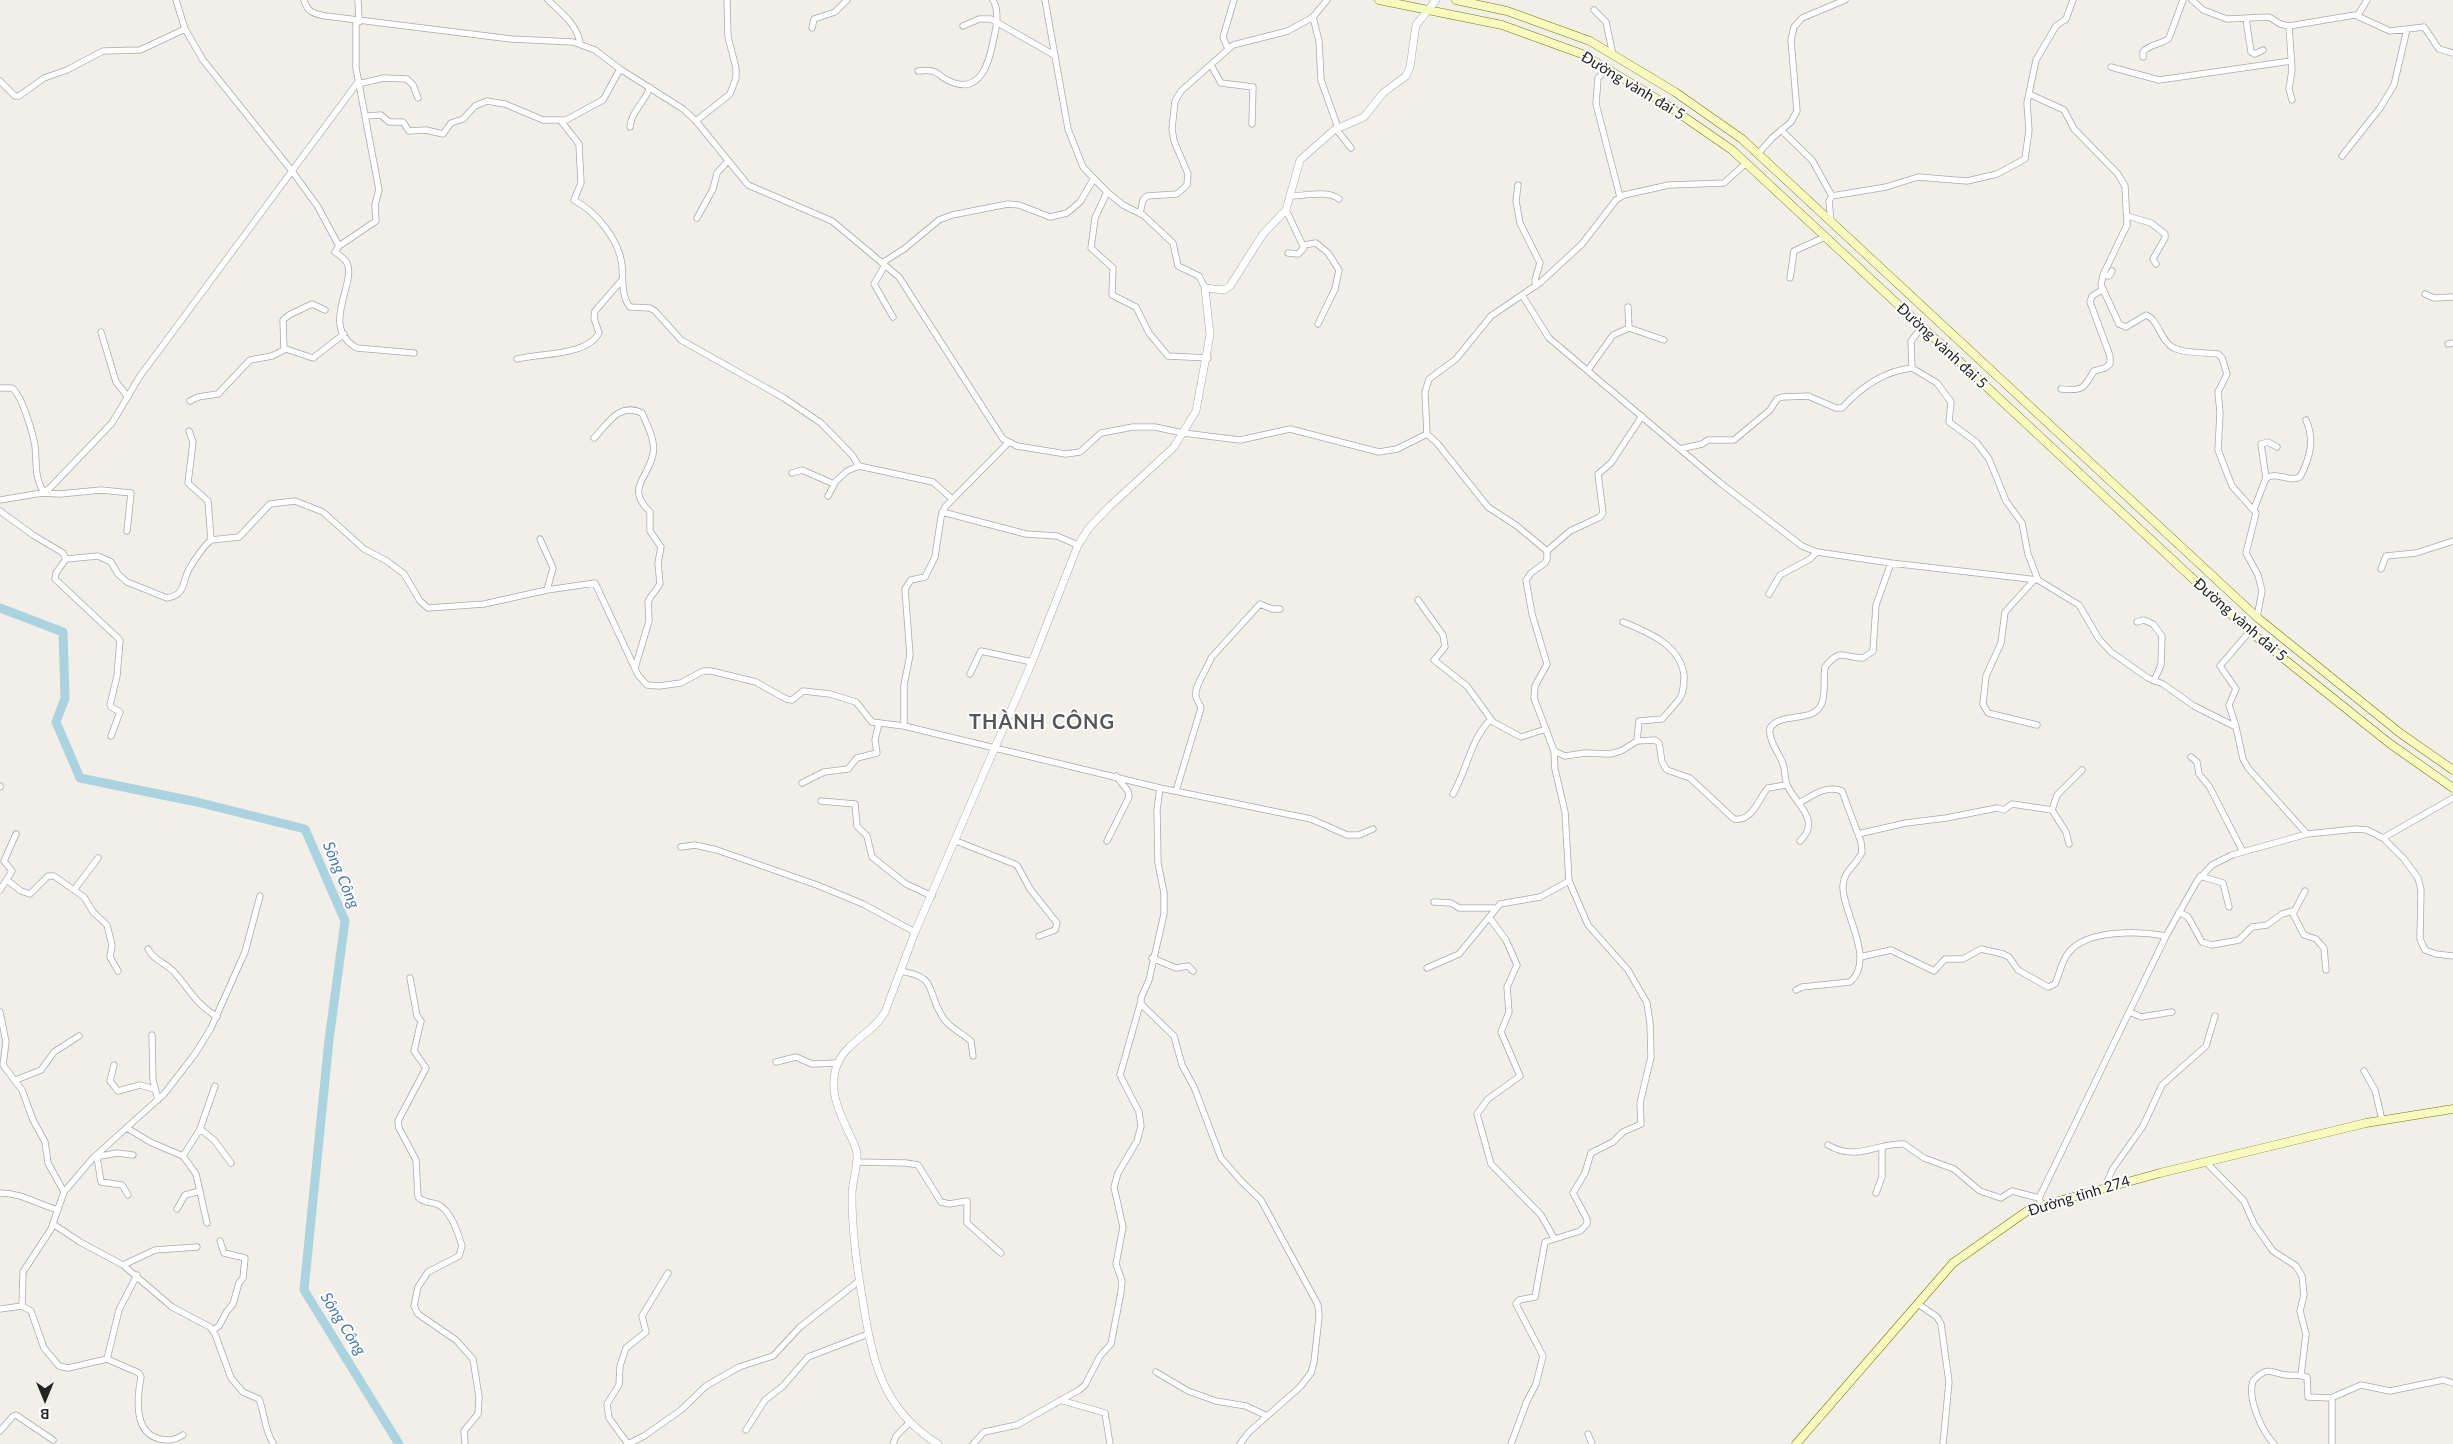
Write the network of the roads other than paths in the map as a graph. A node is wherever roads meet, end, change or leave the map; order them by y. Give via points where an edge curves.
1 (176, 0) edge
2 (304, 0) edge
3 (358, 0) edge
4 (548, 0) edge
5 (727, 0) edge
6 (847, 0) edge
7 (993, 0) edge
8 (1045, 0) edge
9 (1234, 0) edge
10 (1327, 0) edge
11 (1379, 0) edge
12 (1436, 0) edge
13 (1456, 0) edge
14 (1844, 0) edge
15 (2073, 0) edge
16 (2183, 0) edge
17 (2192, 0) edge
18 (2367, 0) edge
19 (1428, 9) junction
20 (1594, 10) dead end
21 (2358, 15) junction
22 (1313, 18) junction
23 (2246, 19) junction
24 (357, 22) junction
25 (996, 22) junction
26 (963, 26) dead end
27 (2289, 26) junction
28 (812, 28) dead end
29 (185, 29) junction
30 (2407, 29) junction
31 (580, 43) junction
32 (1228, 49) junction
33 (2263, 50) dead end
34 (2453, 53) edge
35 (1054, 55) junction
36 (1613, 55) junction
37 (2143, 57) dead end
38 (2291, 61) junction
39 (1211, 65) junction
40 (2111, 67) dead end
41 (620, 69) junction
42 (1607, 69) junction
43 (918, 71) dead end
44 (0, 81) edge
45 (358, 83) junction
46 (650, 87) junction
47 (2029, 94) junction
48 (418, 98) dead end
49 (2292, 100) dead end
50 (366, 116) junction
51 (561, 121) junction
52 (696, 121) junction
53 (1252, 124) dead end
54 (630, 127) dead end
55 (1337, 128) junction
56 (1780, 130) junction
57 (1351, 148) dead end
58 (1758, 154) junction
59 (2342, 156) dead end
60 (728, 161) junction
61 (1746, 163) junction
62 (292, 171) junction
63 (1093, 180) junction
64 (1518, 185) dead end
65 (1107, 192) junction
66 (1290, 196) junction
67 (1832, 196) junction
68 (1620, 197) junction
69 (1339, 199) dead end
70 (1286, 210) junction
71 (1140, 213) junction
72 (2127, 216) junction
73 (697, 218) dead end
74 (1832, 223) junction
75 (1825, 237) junction
76 (1303, 245) junction
77 (339, 246) junction
78 (1288, 253) dead end
79 (884, 264) junction
80 (2156, 264) dead end
81 (2112, 271) dead end
82 (2103, 275) junction
83 (1790, 278) dead end
84 (622, 280) junction
85 (1536, 286) junction
86 (1205, 288) junction
87 (2102, 290) junction
88 (2425, 294) dead end
89 (1522, 295) junction
90 (2453, 297) edge
91 (1628, 307) dead end
92 (325, 310) dead end
93 (893, 317) dead end
94 (1318, 324) dead end
95 (1922, 327) junction
96 (1629, 328) junction
97 (101, 332) dead end
98 (344, 334) junction
99 (1664, 340) dead end
100 (284, 349) junction
101 (414, 353) dead end
102 (1208, 358) junction
103 (517, 359) dead end
104 (1912, 368) junction
105 (1588, 370) junction
106 (0, 388) edge
107 (2061, 389) dead end
108 (128, 397) junction
109 (190, 401) dead end
110 (1642, 416) junction
111 (2306, 420) dead end
112 (189, 430) dead end
113 (1182, 433) junction
114 (1427, 434) junction
115 (594, 438) dead end
116 (1008, 443) junction
117 (2277, 446) dead end
118 (1680, 449) junction
119 (859, 466) junction
120 (792, 473) dead end
121 (2266, 478) junction
122 (834, 484) junction
123 (43, 493) junction
124 (828, 496) dead end
125 (951, 498) junction
126 (0, 500) edge
127 (2254, 509) junction
128 (0, 510) edge
129 (942, 512) junction
130 (127, 531) dead end
131 (211, 540) junction
132 (540, 540) dead end
133 (2453, 541) edge
134 (1078, 545) junction
135 (1547, 551) junction
136 (1817, 552) junction
137 (66, 559) junction
138 (1890, 563) junction
139 (2381, 570) dead end
140 (2037, 579) junction
141 (547, 590) junction
142 (1769, 594) dead end
143 (1418, 600) dead end
144 (1280, 609) dead end
145 (2257, 618) junction
146 (1623, 622) dead end
147 (2137, 622) dead end
148 (2250, 631) junction
149 (1032, 662) junction
150 (635, 669) junction
151 (970, 674) dead end
152 (2154, 681) junction
153 (1490, 720) junction
154 (879, 723) junction
155 (2037, 725) dead end
156 (904, 726) junction
157 (2236, 727) junction
158 (1546, 729) junction
159 (111, 736) dead end
160 (1637, 741) junction
161 (996, 747) junction
162 (1554, 752) junction
163 (2191, 757) dead end
164 (2082, 770) dead end
165 (2453, 770) edge
166 (1116, 776) junction
167 (802, 782) dead end
168 (1786, 785) junction
169 (1160, 788) junction
170 (2453, 788) edge
171 (1176, 791) junction
172 (1453, 794) dead end
173 (2453, 798) edge
174 (821, 801) dead end
175 (1799, 803) junction
176 (2052, 810) junction
177 (1373, 829) dead end
178 (16, 834) dead end
179 (1858, 834) junction
180 (2307, 834) junction
181 (2383, 838) junction
182 (956, 841) junction
183 (1107, 841) dead end
184 (1800, 841) dead end
185 (2069, 844) dead end
186 (681, 847) dead end
187 (0, 850) edge
188 (8, 852) junction
189 (2243, 852) junction
190 (98, 858) dead end
191 (2200, 876) junction
192 (7, 880) junction
193 (1569, 881) junction
194 (0, 890) edge
195 (74, 890) junction
196 (2305, 891) dead end
197 (260, 896) dead end
198 (932, 896) junction
199 (1434, 902) dead end
200 (2229, 907) dead end
201 (1496, 908) junction
202 (2293, 911) junction
203 (2179, 912) junction
204 (1489, 916) junction
205 (915, 932) junction
206 (1040, 936) dead end
207 (2166, 936) junction
208 (148, 949) dead end
209 (2453, 956) edge
210 (1860, 957) junction
211 (1152, 958) junction
212 (1427, 968) dead end
213 (2326, 970) dead end
214 (118, 971) dead end
215 (900, 971) junction
216 (1193, 971) dead end
217 (410, 978) dead end
218 (1796, 990) dead end
219 (1141, 1001) junction
220 (0, 1012) edge
221 (2130, 1012) junction
222 (2172, 1012) dead end
223 (2216, 1016) dead end
224 (217, 1017) junction
225 (152, 1035) dead end
226 (79, 1036) dead end
227 (973, 1056) dead end
228 (776, 1062) dead end
229 (838, 1063) junction
230 (114, 1065) dead end
231 (2364, 1071) dead end
232 (16, 1080) junction
233 (215, 1086) dead end
234 (154, 1089) junction
235 (158, 1100) junction
236 (2453, 1109) edge
237 (2382, 1120) junction
238 (127, 1128) junction
239 (200, 1129) junction
240 (1828, 1144) dead end
241 (1882, 1148) junction
242 (133, 1155) dead end
243 (183, 1156) junction
244 (95, 1157) junction
245 (856, 1162) junction
246 (2206, 1162) junction
247 (231, 1163) dead end
248 (2105, 1187) junction
249 (200, 1191) junction
250 (64, 1192) junction
251 (0, 1193) edge
252 (1876, 1193) dead end
253 (128, 1195) dead end
254 (2040, 1202) junction
255 (178, 1209) dead end
256 (58, 1210) junction
257 (53, 1224) junction
258 (207, 1224) dead end
259 (1554, 1238) junction
260 (220, 1242) dead end
261 (197, 1247) dead end
262 (1000, 1253) dead end
263 (123, 1265) junction
264 (668, 1273) dead end
265 (137, 1275) junction
266 (859, 1281) junction
267 (1918, 1304) junction
268 (22, 1306) junction
269 (0, 1309) edge
270 (213, 1330) junction
271 (868, 1334) junction
272 (107, 1359) junction
273 (1156, 1372) dead end
274 (2301, 1375) junction
275 (2453, 1383) edge
276 (2332, 1398) junction
277 (1060, 1400) junction
278 (1267, 1416) junction
279 (910, 1422) junction
280 (0, 1430) edge
281 (746, 1430) dead end
282 (1588, 1434) dead end
283 (183, 1435) dead end
284 (52, 1440) dead end
285 (273, 1443) edge
286 (465, 1444) edge
287 (628, 1444) edge
288 (893, 1444) edge
289 (938, 1444) edge
290 (973, 1444) edge
291 (1110, 1444) edge
292 (1240, 1444) edge
293 (1511, 1444) edge
294 (1592, 1444) edge
295 (1796, 1444) edge
296 (1943, 1444) edge
297 (2274, 1444) edge
298 (2332, 1444) edge

1 - 29 street
2 - 24 street via 312,13
3 - 24 street
4 - 31 street via 566,17
5 - 52 street via 728,37 736,78 730,94
6 - 28 street via 835,12 814,20
7 - 25 street
8 - 35 street
9 - 32 street via 1223,37
10 - 22 street
11 - 19 main road, Đường vành đai 5
12 - 19 street
13 - 36 main road, Đường vành đai 5 via 1507,11 1590,41
14 - 56 street via 1802,18 1794,27 1791,40 1797,111 1791,122
15 - 47 street via 2066,20 2056,26 2038,56
16 - 37 street via 2169,38 2148,46 2142,52
17 - 23 street via 2206,12 2231,20
18 - 21 street
19 - 42 main road, Đường vành đai 5 via 1502,25 1582,54
19 - 55 street via 1416,25 1406,76 1383,93 1364,117
20 - 36 street via 1606,22
21 - 27 street
21 - 30 street via 2390,31
22 - 32 street via 1282,34 1240,43
22 - 55 street via 1319,41 1321,80
23 - 27 street via 2269,17
23 - 33 street via 2250,52 2255,54
24 - 31 street via 519,40
24 - 45 street via 355,61
25 - 26 street via 979,19
25 - 35 street
25 - 43 street via 990,54 981,77 960,84 933,70
27 - 38 street
29 - 44 street via 140,50 103,50 67,70 44,78 19,96
29 - 62 street via 210,70
30 - 34 street via 2424,27 2439,49
30 - 59 street via 2394,85
31 - 41 street
32 - 39 street
35 - 63 street via 1068,129 1083,167
36 - 58 main road, Đường vành đai 5 via 1674,92 1742,139
38 - 40 street via 2159,80
38 - 49 street via 2289,89
39 - 53 street via 1221,83 1253,87
39 - 71 street via 1181,91 1175,101 1173,136 1188,174 1187,185 1177,194 1147,196
41 - 46 street
41 - 51 street via 603,100
42 - 61 main road, Đường vành đai 5 via 1664,103
42 - 68 street via 1598,78 1596,104
45 - 48 street via 384,78 407,79
45 - 50 street
45 - 62 street
46 - 52 street via 676,103
46 - 54 street via 645,101 631,118
47 - 67 street via 2026,156 2001,172 1960,182 1918,178
47 - 72 street via 2064,110 2074,129 2118,174 2125,186
50 - 51 street via 381,115 389,122 403,122 409,131 443,134 451,123 463,119 481,102 492,100 544,120
50 - 77 street via 379,186 376,222
51 - 84 street via 579,144 581,183 574,200 590,210 610,235 621,261
52 - 60 street
55 - 57 street
55 - 66 street via 1300,160
56 - 58 street
56 - 67 street via 1812,160
58 - 74 main road, Đường vành đai 5
60 - 73 street via 717,173 713,189
60 - 79 street via 748,185 827,218
61 - 68 street via 1724,183 1675,185
61 - 75 main road, Đường vành đai 5
62 - 77 street via 318,207
62 - 108 street via 140,376
63 - 65 street
63 - 79 street via 1080,202 1067,213 1050,217 1008,204 952,215 939,220
64 - 85 street via 1516,201 1520,223 1540,263
65 - 71 street
65 - 102 street via 1095,218 1091,248 1113,268 1112,295 1136,307 1149,333 1168,356
66 - 69 street via 1325,194
66 - 70 street
67 - 74 street via 1828,201
68 - 85 street via 1586,240
70 - 76 street
70 - 86 street via 1263,234 1228,289
71 - 86 street via 1173,243 1178,266 1199,276
72 - 80 street via 2151,223 2165,234 2153,259
72 - 82 street via 2126,229
74 - 145 main road, Đường vành đai 5
75 - 83 street via 1794,251
75 - 95 main road, Đường vành đai 5
76 - 78 street via 1298,254
76 - 94 street via 1316,243 1328,253 1339,270 1335,289
77 - 98 street via 335,252 346,261 348,269 339,318
79 - 93 street via 874,284
79 - 116 street via 903,282
81 - 82 street via 2109,276
82 - 87 street
84 - 103 street via 595,312 599,333 591,342 572,351
84 - 119 street via 625,299 630,307 650,308 681,340 788,400 825,426
85 - 89 street
86 - 102 street via 1210,330
87 - 107 street via 2092,296 2090,302 2110,364 2094,371 2080,390
87 - 127 street via 2122,327 2146,315 2173,348 2218,354 2222,358 2227,374 2218,392 2218,450 2232,486
88 - 90 street via 2434,298
89 - 105 street via 1549,338
89 - 114 street via 1491,316 1456,359 1428,379 1425,392
91 - 96 street
92 - 100 street via 312,304 288,315 283,320
95 - 104 street via 1911,341
95 - 148 main road, Đường vành đai 5
96 - 99 street
96 - 105 street via 1613,335
97 - 108 street via 116,382
98 - 100 street via 312,358
98 - 101 street via 357,348
100 - 109 street via 272,356 250,360 218,394
102 - 113 street via 1198,407
104 - 118 street via 1884,376 1863,388 1842,408 1808,396 1782,397 1734,440 1708,440
104 - 140 street via 1937,383 1951,402 1949,422 1976,442 1989,459 2006,501 2022,523
105 - 110 street
106 - 123 street via 12,388 19,395 34,445 38,482
108 - 123 street via 112,423
110 - 118 street
110 - 135 street via 1611,463 1598,474 1603,514 1570,531
111 - 121 street via 2312,441 2300,477 2292,479 2275,475
112 - 131 street via 193,442 188,483 208,501
113 - 114 street via 1240,440 1290,429 1378,452 1397,449
113 - 116 street via 1145,426 1107,431 1080,452 1071,454
113 - 134 street via 1172,449 1104,512
114 - 135 street via 1488,507
115 - 150 street via 616,414 633,408 642,413 653,448 638,492 641,503 650,512 650,531 660,547 660,581 648,601 650,620
116 - 125 street
117 - 121 street via 2268,442 2261,444
118 - 136 street via 1796,542
119 - 122 street via 847,471
119 - 125 street via 933,482
120 - 122 street via 802,470
121 - 127 street
122 - 124 street
123 - 126 street
123 - 130 street via 101,490 131,493
125 - 129 street
127 - 145 street via 2257,516 2246,553 2258,575 2262,591
128 - 137 street via 63,552
129 - 134 street via 1026,534 1057,536
129 - 156 street via 937,550 925,578 910,580 905,589 910,656 904,685
131 - 137 street via 189,569 184,588 174,597 167,598 127,582 111,562 98,556
131 - 141 street via 239,537 270,504 295,501 330,517 364,549 404,574 428,608 484,604
132 - 141 street via 553,568
133 - 139 street via 2416,553 2386,556
134 - 149 street
135 - 158 street via 1548,559 1528,576 1526,584 1546,660 1546,668 1534,691
136 - 138 street
136 - 142 street via 1780,575
137 - 159 street via 56,573 56,579 121,642 118,676 110,705 120,712
138 - 140 street
138 - 168 street via 1876,605 1872,651 1863,658 1838,655 1825,667 1820,707 1810,714 1778,721 1770,728 1770,737 1783,764
140 - 152 street via 2079,605 2104,646
140 - 155 street via 2005,612 2001,643 1986,676 1983,704 1988,713
141 - 150 street via 592,582 597,585
143 - 153 street via 1444,638 1445,647 1434,660 1467,686
144 - 171 street via 1260,604 1211,658 1196,686 1201,708
145 - 165 main road, Đường vành đai 5 via 2400,733
146 - 160 street via 1662,642 1683,666 1681,697 1662,719 1639,721
147 - 152 street via 2144,620 2153,624 2162,636 2161,665
148 - 157 street via 2220,666 2236,690 2229,705
148 - 170 main road, Đường vành đai 5 via 2389,743
149 - 151 street via 980,651
149 - 161 street
150 - 154 street via 643,682 653,686 681,683 706,671 756,682 786,700 792,700 803,691 830,694 858,704 870,721
152 - 157 street
153 - 158 street via 1522,737
153 - 172 street via 1473,744
154 - 156 street
154 - 167 street via 874,740 877,753 857,758 848,769 824,772
156 - 161 street
157 - 180 street via 2245,764
158 - 162 street
160 - 162 street via 1610,754 1565,756
160 - 168 street via 1658,741 1667,770 1690,778 1734,819 1744,818 1754,810 1768,788
161 - 166 street
161 - 182 street
162 - 193 street via 1566,820
163 - 189 street via 2197,762 2199,774 2209,786
164 - 176 street via 2057,795
166 - 169 street
166 - 183 street via 1129,797
168 - 175 street
169 - 171 street
169 - 211 street via 1158,862 1164,908
171 - 177 street via 1310,820 1353,836
173 - 181 street
174 - 198 street via 855,804 857,826 866,836 872,857 906,884
175 - 179 street via 1832,788 1842,791
175 - 184 street via 1809,824
176 - 179 street via 2012,804 2004,810 1996,808 1906,822
176 - 185 street via 2066,832
178 - 188 street
179 - 210 street via 1862,852 1844,876 1842,887 1856,930
180 - 181 street via 2362,829
180 - 189 street
181 - 209 street via 2408,864 2420,884 2421,944 2430,953
182 - 198 street
182 - 206 street via 1017,865 1030,889 1057,923 1055,930
186 - 205 street via 695,845 717,850 817,885 863,904
187 - 188 street
188 - 192 street via 4,862 12,869
189 - 191 street via 2212,865
190 - 195 street
191 - 200 street via 2223,883
191 - 203 street
192 - 194 street
192 - 195 street via 26,894 51,876
193 - 201 street via 1540,897 1504,902
193 - 259 street via 1588,926 1628,970 1643,992 1649,1013 1651,1056 1640,1103 1641,1124 1591,1153 1585,1173 1573,1193 1587,1224 1580,1231
195 - 214 street via 107,925 112,945 110,958
196 - 202 street
197 - 224 street via 247,946
198 - 205 street
199 - 201 street via 1459,908
201 - 204 street
202 - 203 street via 2282,914 2267,925 2252,927 2239,940 2212,945 2202,942 2188,917
202 - 213 street via 2304,935 2316,939 2324,948
203 - 207 street
204 - 212 street via 1459,954
204 - 259 street via 1506,940 1517,964 1507,987 1509,1012 1501,1032 1520,1076 1488,1099 1477,1114 1479,1124 1491,1164 1541,1215
205 - 215 street
207 - 210 street via 2139,932 2098,936 2071,950 2060,967 2055,984 2048,987 2018,970 2006,955 1984,950 1963,959 1945,959 1934,971 1891,950
207 - 221 street
208 - 224 street via 152,957 174,972 200,1006
210 - 218 street via 1850,982
211 - 216 street via 1176,968 1188,966
211 - 219 street via 1149,980
215 - 227 street via 916,973 926,979 942,1017 971,1041
215 - 229 street via 882,1018 845,1051
217 - 286 street via 417,1016 421,1021 414,1051 426,1068 398,1121 399,1128 416,1160 418,1197 446,1210 462,1246 459,1256 428,1272 418,1287 414,1306 418,1314 456,1340 473,1359 479,1397 478,1414 464,1431
219 - 277 street via 1120,1076 1139,1112 1141,1126 1114,1187 1123,1227 1116,1264 1122,1286 1111,1344 1100,1356 1083,1388
219 - 278 street via 1145,1010 1174,1036 1182,1064 1221,1158 1262,1200 1318,1305 1313,1368 1300,1387
220 - 232 street via 6,1042 3,1065
221 - 222 street via 2141,1017
221 - 254 street
223 - 248 street via 2206,1046 2162,1085 2143,1126 2116,1164
224 - 235 street via 196,1054
225 - 234 street
226 - 232 street via 54,1052 41,1070
228 - 229 street via 796,1057 812,1064
229 - 245 street via 834,1081 835,1101 855,1146
230 - 234 street via 110,1081 118,1091 140,1085
231 - 237 street via 2375,1090
232 - 250 street via 45,1142 48,1163
233 - 239 street
234 - 235 street
235 - 238 street
236 - 237 main road, Đường tỉnh 274
237 - 246 main road, Đường tỉnh 274
238 - 243 street
238 - 244 street
239 - 243 street
239 - 247 street via 214,1140
240 - 241 street via 1839,1151 1854,1153
241 - 252 street via 1882,1177
241 - 254 street via 1900,1144 1908,1146 1924,1158 1954,1170 1980,1191 1998,1198 2012,1191
242 - 244 street via 117,1153
243 - 249 street via 196,1174
244 - 250 street
244 - 253 street via 101,1182 122,1185
245 - 262 street via 918,1166 941,1202 967,1201 967,1223
245 - 266 street via 852,1195
246 - 248 main road, Đường tỉnh 274
246 - 274 street via 2244,1201 2254,1224 2273,1251 2296,1266 2302,1276 2304,1295 2300,1311 2306,1334
248 - 254 main road, Đường tỉnh 274
249 - 255 street via 185,1195
249 - 258 street
250 - 256 street
251 - 256 street via 18,1194 38,1205
254 - 267 main road, Đường tỉnh 274 via 1958,1258
256 - 257 street
257 - 263 street
257 - 268 street via 23,1272
259 - 293 street via 1543,1246 1534,1297 1519,1300 1516,1304 1543,1356 1536,1384
260 - 270 street via 224,1253 245,1258 244,1278 220,1326
261 - 263 street via 155,1250
263 - 265 street
264 - 287 street via 642,1316 646,1332 626,1348 620,1366 619,1385 607,1404 609,1418
265 - 270 street via 172,1307
265 - 272 street via 119,1310
266 - 271 street
266 - 287 street via 800,1327 772,1356 739,1367 706,1386 681,1410
267 - 295 main road, Đường tỉnh 274
267 - 296 street via 1937,1317 1941,1324 1949,1382
268 - 269 street
268 - 272 street via 31,1311 44,1348 58,1366 68,1368
270 - 285 street via 231,1378 243,1392 259,1399
271 - 279 street via 885,1389
271 - 281 street via 808,1357 783,1386 765,1400
272 - 283 street via 141,1374 138,1407 145,1430 163,1440 176,1440
273 - 278 street via 1198,1394 1246,1406
274 - 276 street via 2308,1379 2308,1397
274 - 297 street via 2270,1370 2253,1381 2254,1409
275 - 276 street via 2437,1381 2390,1392 2361,1385
276 - 298 street
277 - 290 street via 1022,1423 984,1432
277 - 291 street via 1105,1413
278 - 292 street
279 - 288 street via 896,1436
279 - 289 street
280 - 284 street via 16,1416
282 - 294 street

